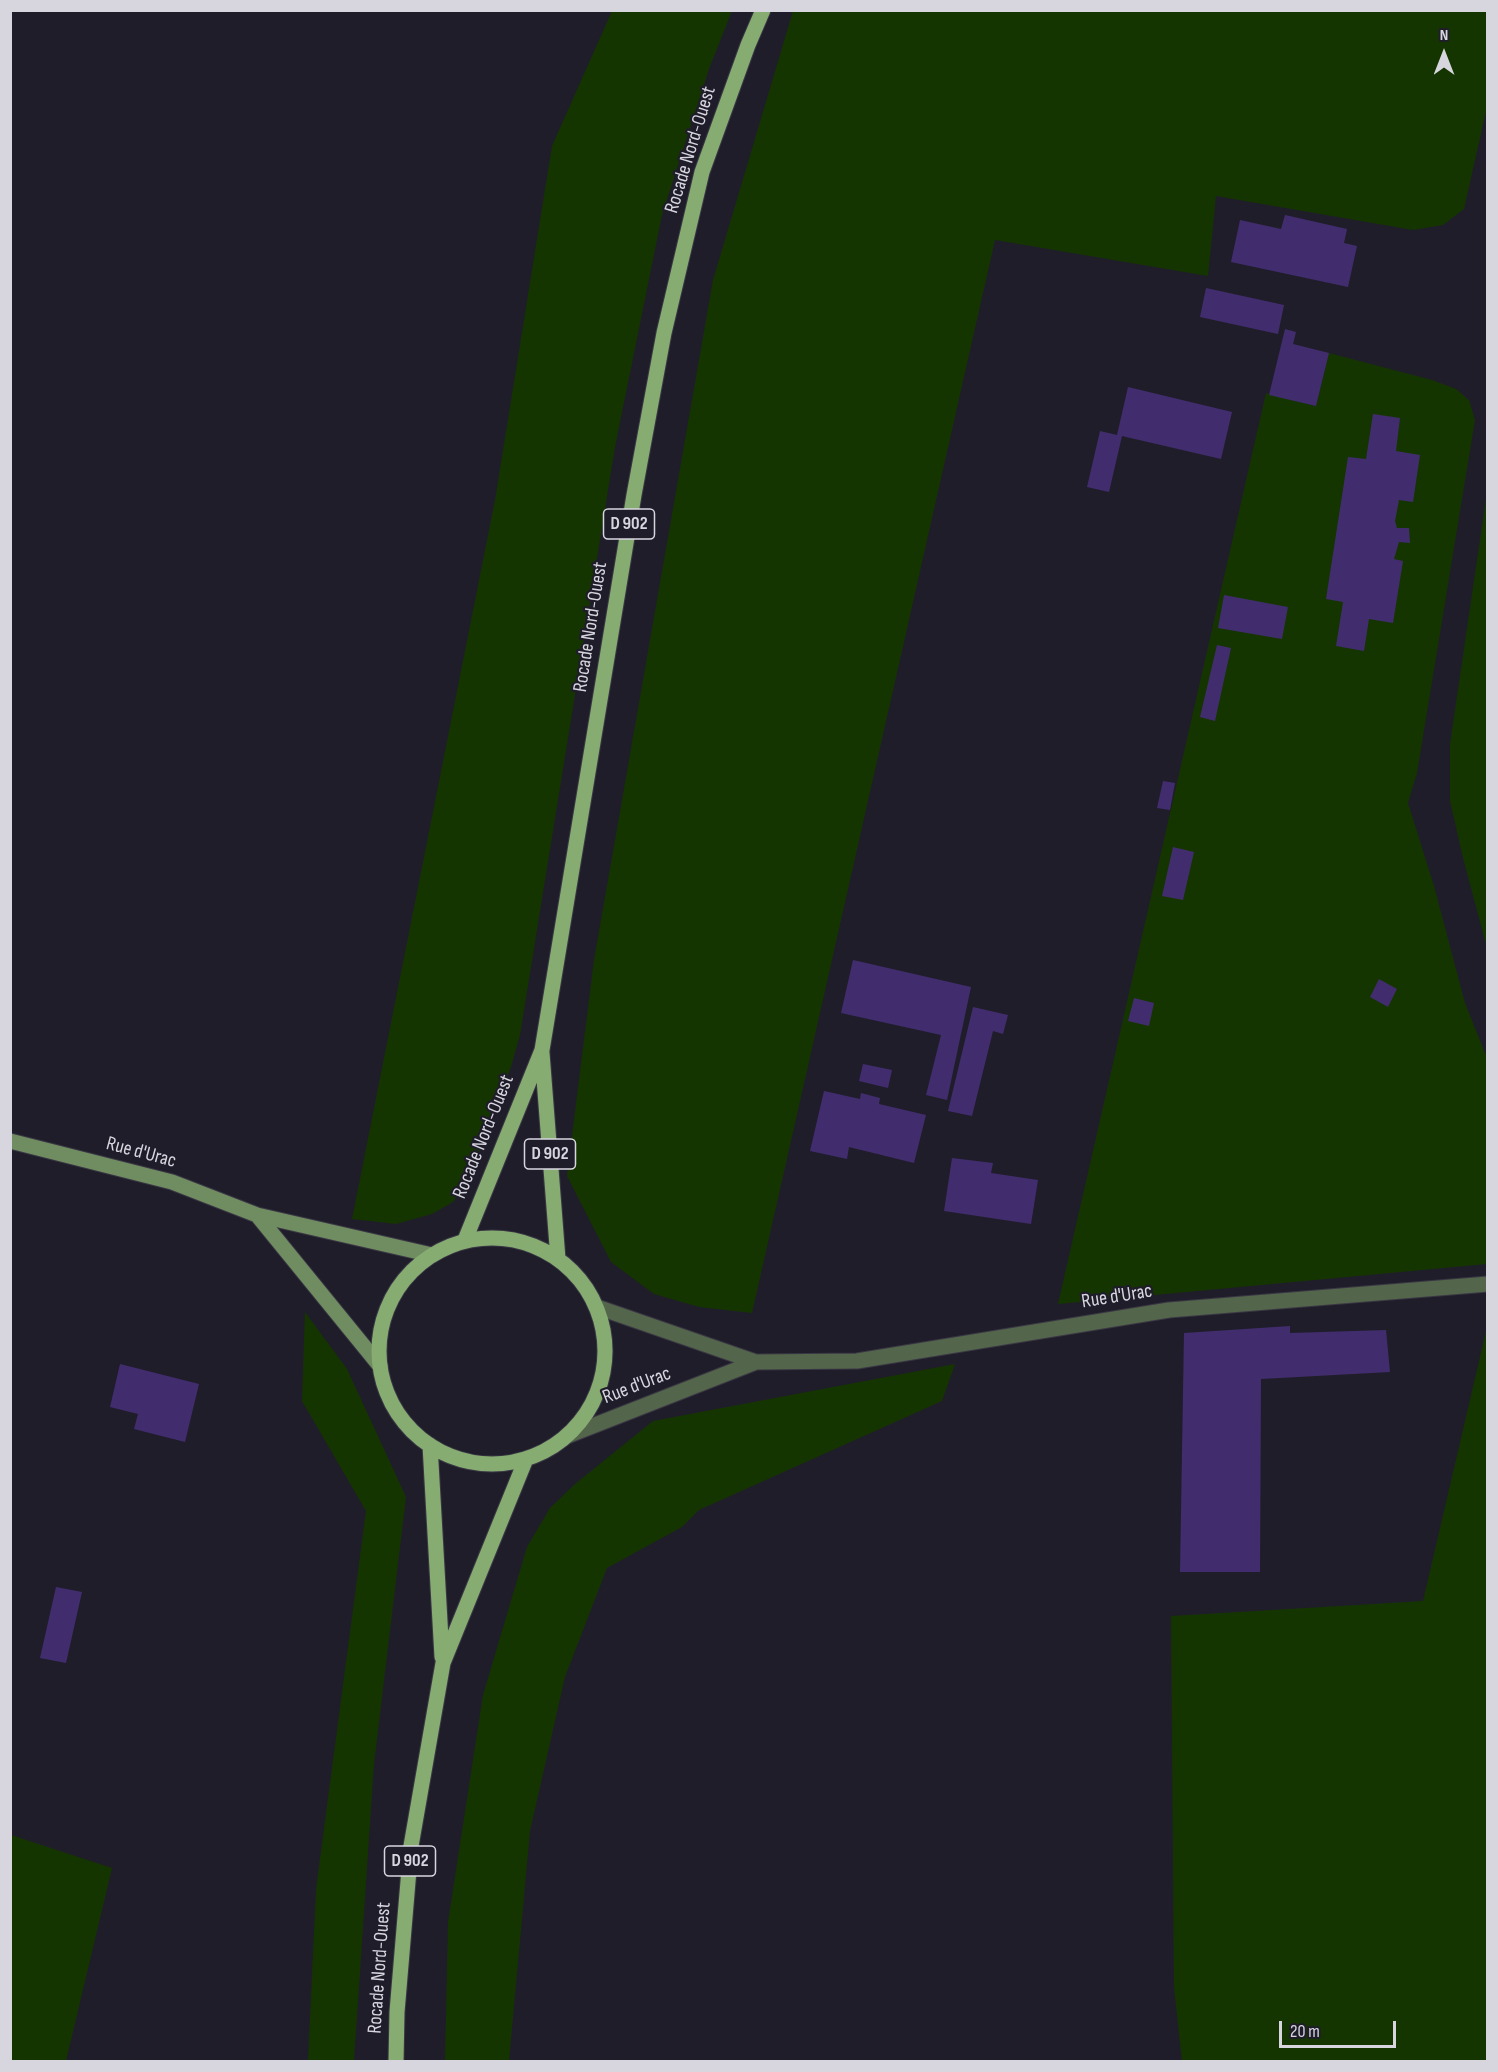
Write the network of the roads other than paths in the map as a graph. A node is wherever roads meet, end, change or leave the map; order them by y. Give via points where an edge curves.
1 (763, 10) edge
2 (542, 1050) junction
3 (10, 1141) edge
4 (257, 1215) junction
5 (465, 1240) junction
6 (432, 1255) junction
7 (558, 1258) junction
8 (1488, 1284) edge
9 (597, 1307) junction
10 (756, 1362) junction
11 (380, 1366) junction
12 (567, 1436) junction
13 (430, 1445) junction
14 (526, 1459) junction
15 (443, 1664) junction
16 (396, 2061) edge

1 - 2 main road, Rocade Nord-Ouest / D 902 via 702,172 664,333
2 - 5 main road, Rocade Nord-Ouest / D 902
2 - 7 main road, Rocade Nord-Ouest / D 902
3 - 4 street, Rue d'Urac via 172,1182
4 - 6 street, Rue d'Urac
4 - 11 street, Rue d'Urac
5 - 6 main road
5 - 7 main road via 497,1237 529,1244
6 - 11 main road via 407,1275 389,1302 380,1334
7 - 9 main road via 581,1280
8 - 10 street, Rue d'Urac via 1169,1310 857,1361
9 - 10 street, Rue d'Urac
9 - 12 main road via 605,1341 603,1376 589,1409
10 - 12 street, Rue d'Urac
11 - 13 main road via 388,1397 406,1424
12 - 14 main road
13 - 14 main road via 460,1459 493,1464
13 - 15 main road, Rocade Nord-Ouest / D 902
14 - 15 main road, Rocade Nord-Ouest / D 902
15 - 16 main road, Rocade Nord-Ouest / D 902 via 411,1846

